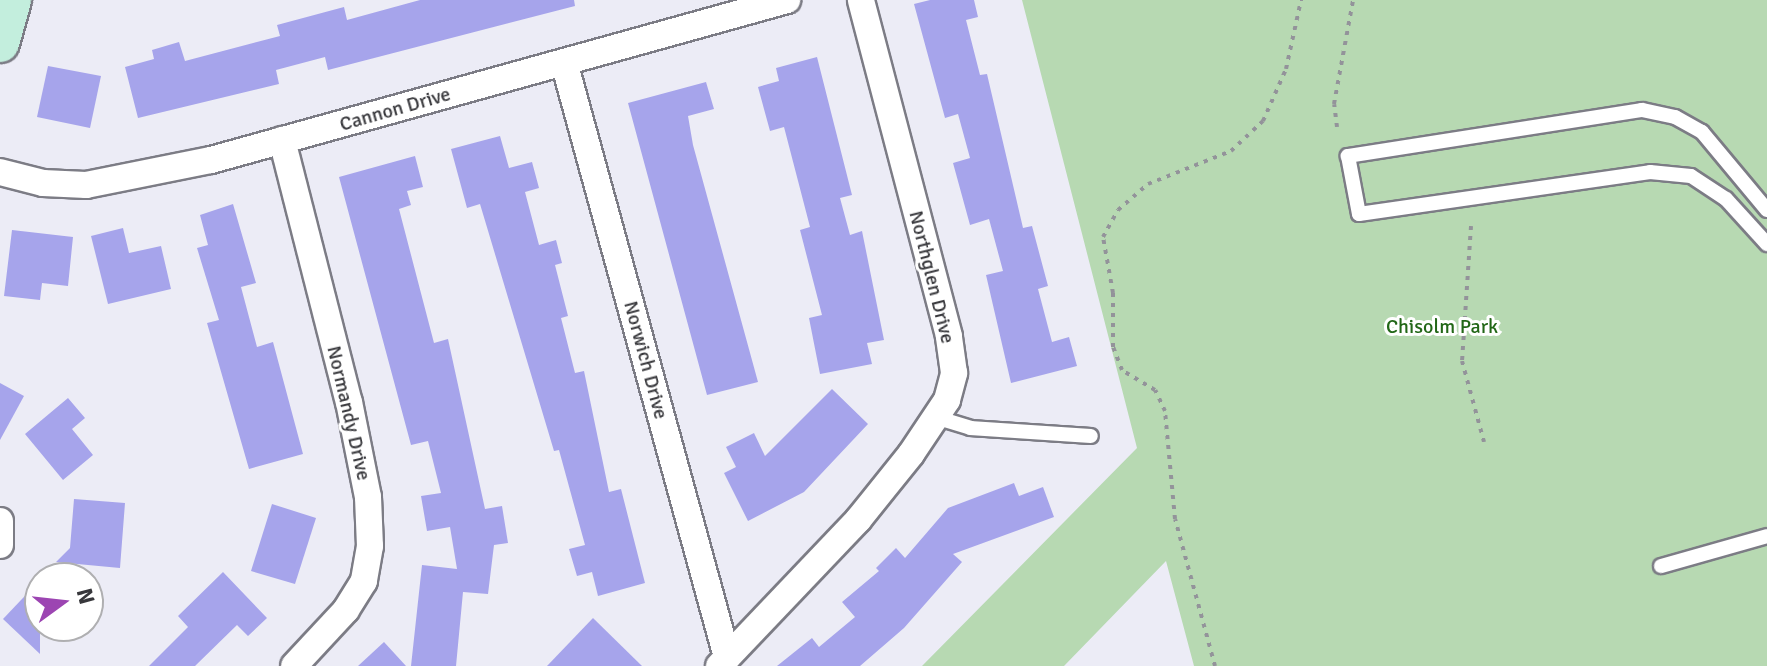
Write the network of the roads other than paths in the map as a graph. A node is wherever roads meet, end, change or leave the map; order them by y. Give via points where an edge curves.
1 (12, 0) edge
2 (787, 0) edge
3 (861, 0) edge
4 (0, 43) edge
5 (564, 62) junction
6 (282, 140) junction
7 (0, 172) edge
8 (1767, 210) edge
9 (1767, 244) edge
10 (935, 417) junction
11 (1091, 436) dead end
12 (0, 521) edge
13 (1767, 536) edge
14 (0, 545) edge
15 (1661, 566) dead end
16 (723, 662) edge
17 (294, 666) edge

1 - 4 main road
2 - 5 street, Cannon Drive
3 - 10 street, Northglen Drive via 949,336 954,373
5 - 6 street, Cannon Drive
5 - 16 street, Norwich Drive
6 - 7 street, Cannon Drive via 86,185 43,183
6 - 17 street, Normandy Drive via 349,402 370,534 364,581 346,610
8 - 9 lane via 1702,132 1675,117 1642,110 1348,156 1359,214 1650,172 1691,176 1726,199
10 - 11 lane via 970,428
10 - 16 street, Northglen Drive via 858,520
12 - 14 street
13 - 15 lane

